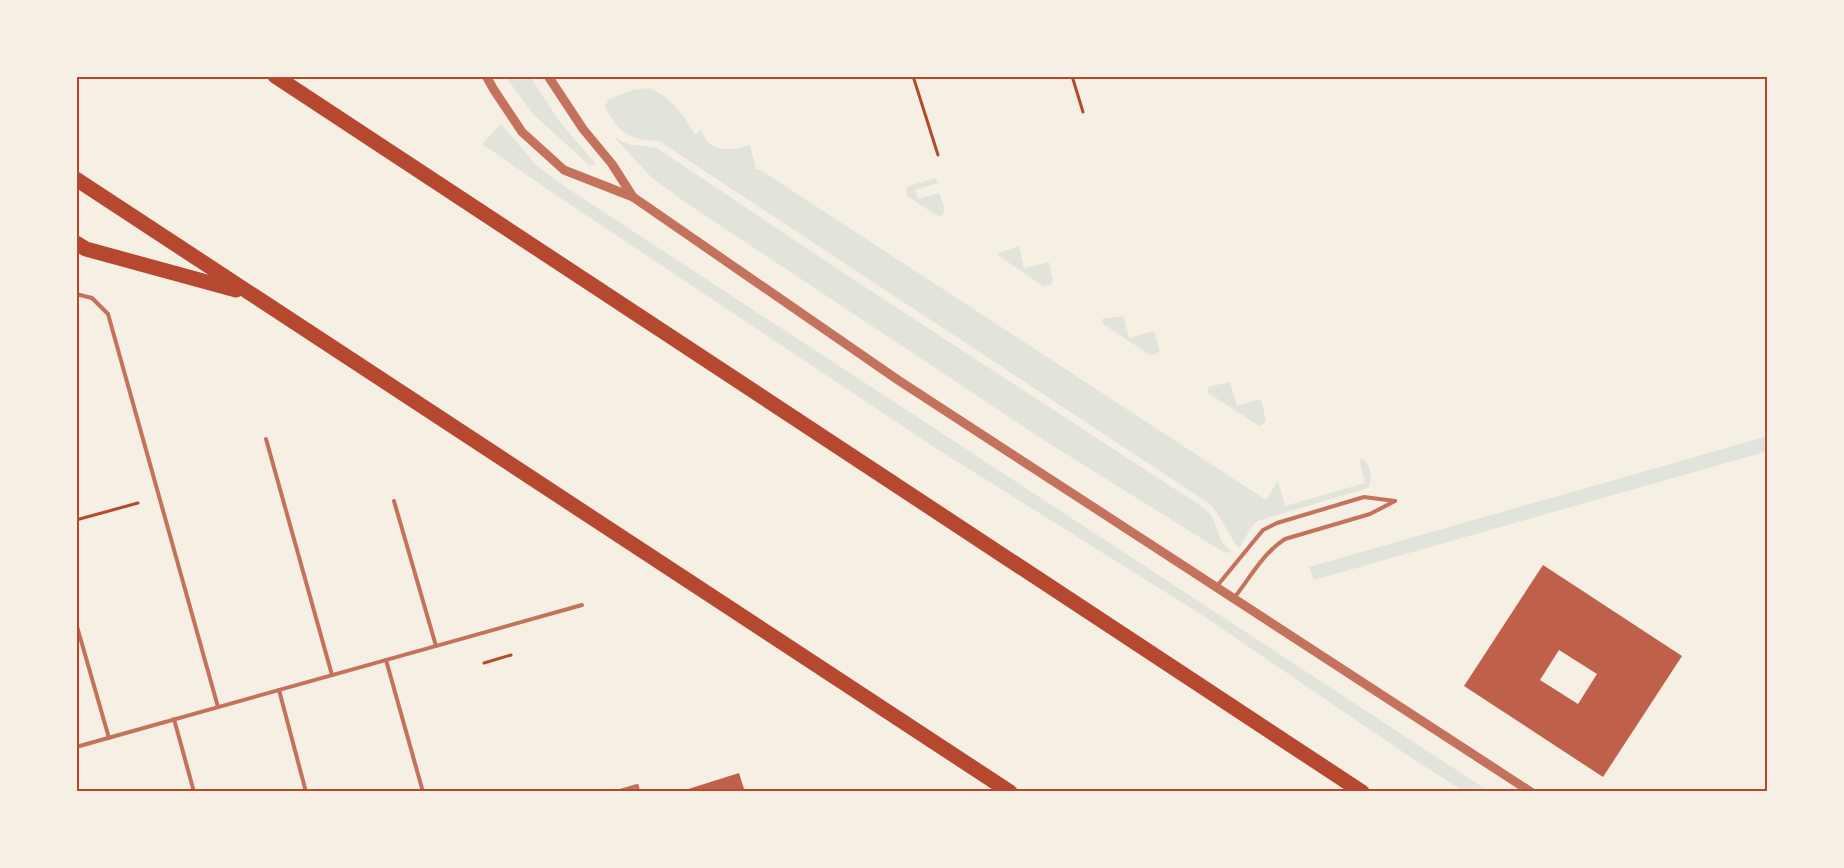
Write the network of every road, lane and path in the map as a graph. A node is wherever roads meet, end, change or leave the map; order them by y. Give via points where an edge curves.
1 (276, 76) edge
2 (291, 76) edge
3 (486, 76) edge
4 (548, 76) edge
5 (913, 76) edge
6 (1072, 76) edge
7 (312, 100) junction
8 (1083, 112) dead end
9 (938, 155) dead end
10 (76, 179) edge
11 (633, 197) junction
12 (76, 243) edge
13 (76, 294) edge
14 (249, 294) junction
15 (266, 439) dead end
16 (394, 501) dead end
17 (138, 503) dead end
18 (76, 520) edge
19 (1217, 587) junction
20 (1234, 598) junction
21 (582, 605) dead end
22 (76, 623) edge
23 (436, 646) junction
24 (511, 655) dead end
25 (386, 660) junction
26 (484, 663) dead end
27 (332, 675) junction
28 (279, 690) junction
29 (218, 707) junction
30 (174, 719) junction
31 (109, 738) junction
32 (76, 747) edge
33 (194, 792) edge
34 (306, 792) edge
35 (423, 792) edge
36 (618, 792) edge
37 (638, 792) edge
38 (1010, 792) edge
39 (1362, 792) edge
40 (1531, 792) edge

1 - 7 highway
2 - 7 highway
3 - 11 street via 522,132 564,170
4 - 11 street
5 - 9 path
6 - 8 path
7 - 39 highway
10 - 14 highway
11 - 19 street via 898,380
12 - 14 highway via 86,249
13 - 29 lane via 92,298 108,314
14 - 38 highway
15 - 27 lane
16 - 23 lane
17 - 18 path
19 - 20 street
19 - 20 lane via 1263,530 1277,523 1364,497 1395,501 1370,514 1279,543
20 - 40 street
21 - 23 lane
22 - 31 lane
23 - 25 lane
24 - 26 path
25 - 27 lane
25 - 35 lane
27 - 28 lane
28 - 29 lane
28 - 34 lane
29 - 30 lane
30 - 31 lane
30 - 33 lane
31 - 32 lane
36 - 37 lane via 636,786

